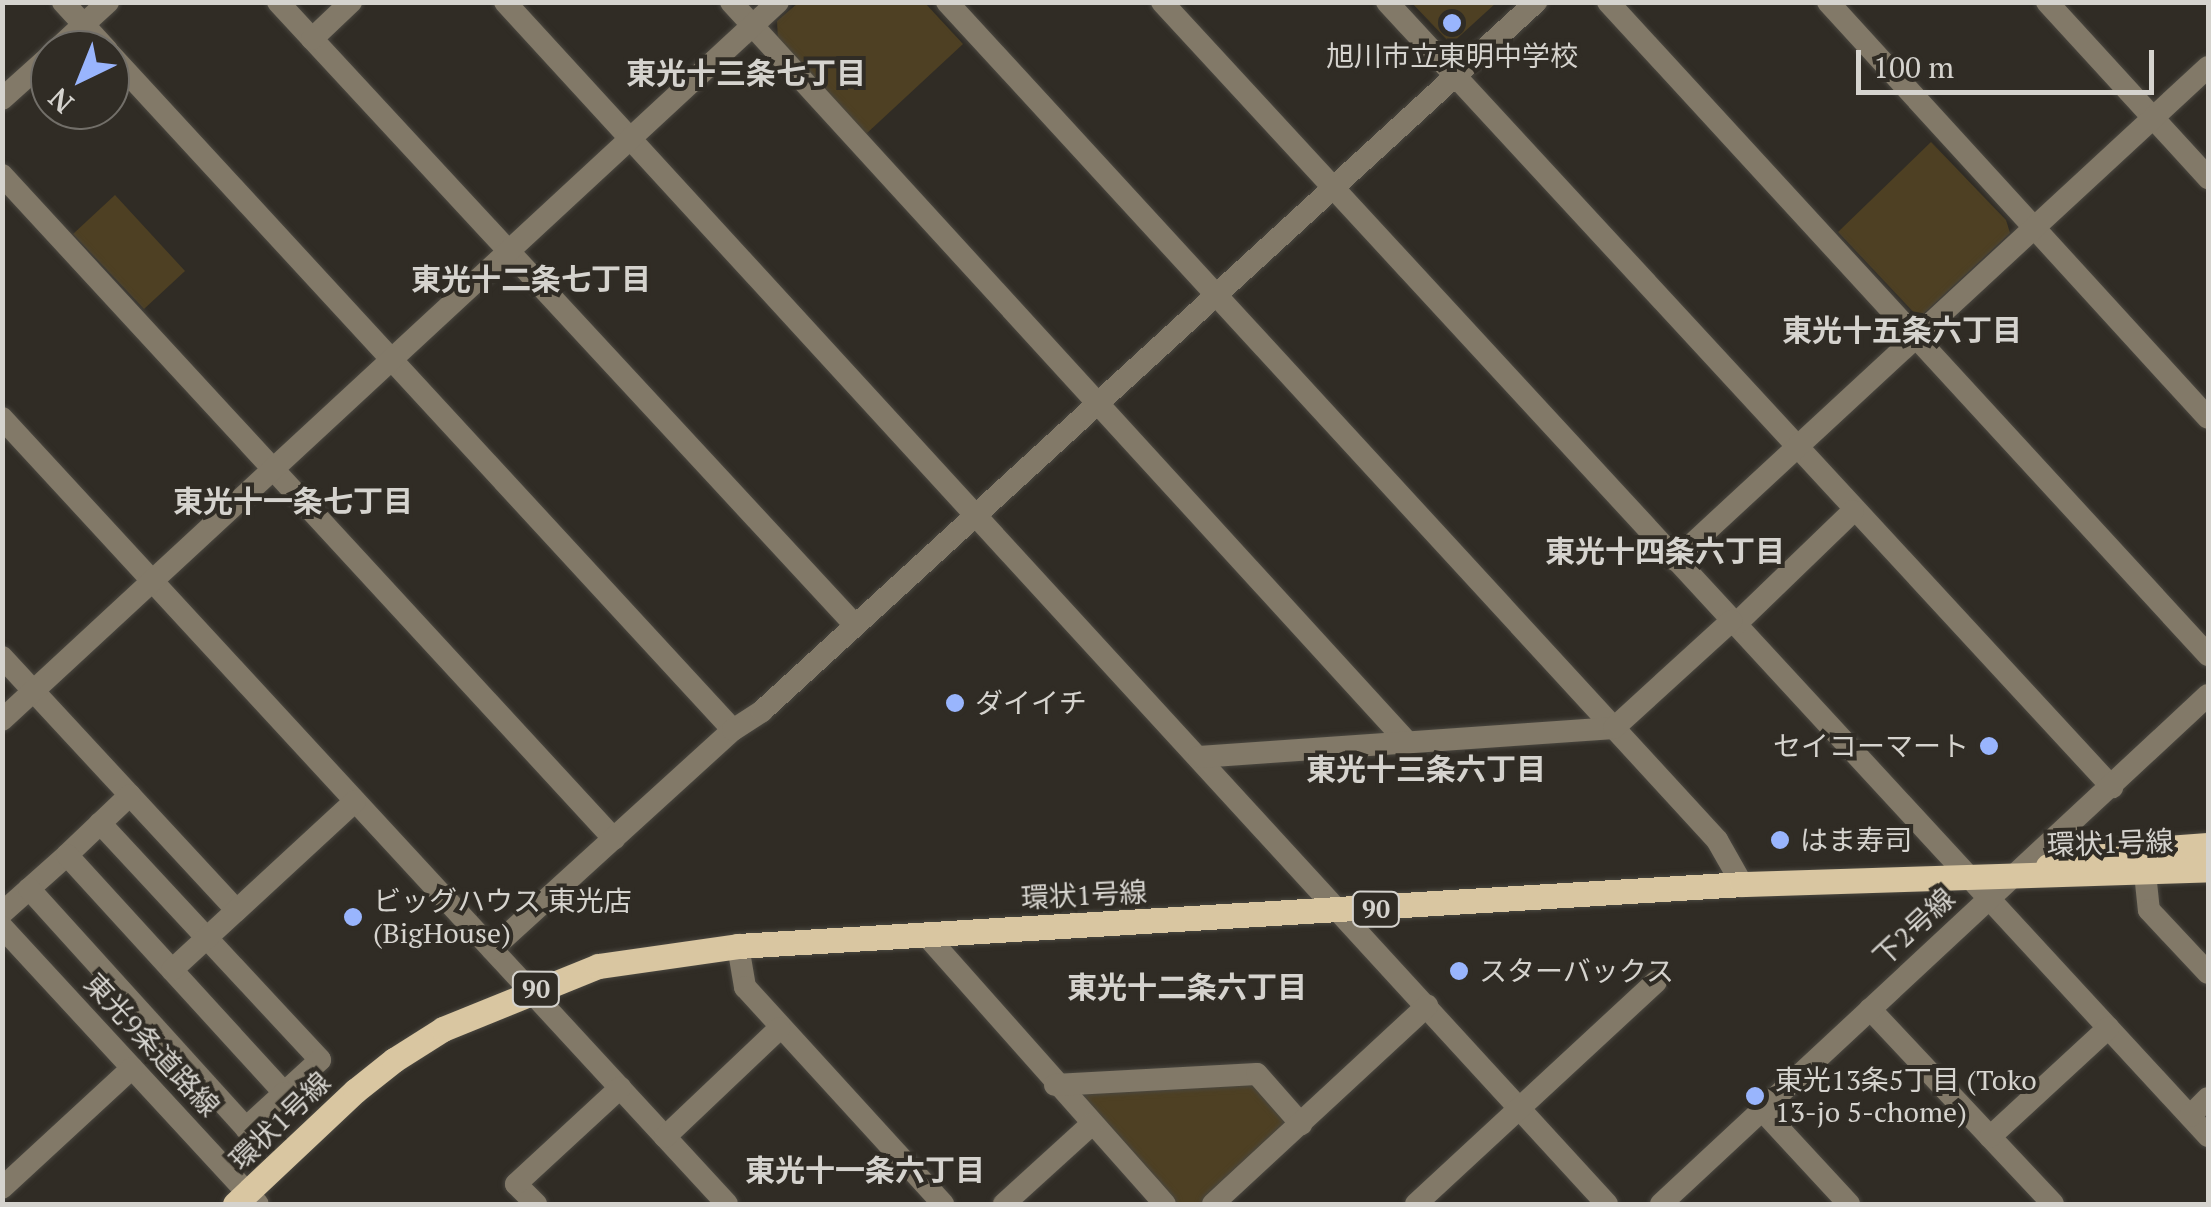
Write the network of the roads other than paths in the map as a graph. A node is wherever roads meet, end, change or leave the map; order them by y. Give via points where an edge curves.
1 (63, 2) edge
2 (108, 2) edge
3 (278, 2) edge
4 (351, 2) edge
5 (504, 2) edge
6 (731, 2) edge
7 (778, 2) edge
8 (947, 2) edge
9 (1162, 2) edge
10 (1387, 2) edge
11 (1536, 2) edge
12 (1608, 2) edge
13 (1828, 2) edge
14 (2047, 2) edge
15 (84, 25) junction
16 (753, 26) junction
17 (78, 30) edge
18 (88, 30) edge
19 (312, 40) junction
20 (2208, 67) edge
21 (30, 74) edge
22 (130, 76) edge
23 (1456, 77) junction
24 (2, 99) edge
25 (2153, 118) junction
26 (630, 139) junction
27 (2, 175) edge
28 (2208, 178) edge
29 (1334, 188) junction
30 (2034, 228) junction
31 (508, 252) junction
32 (1217, 296) junction
33 (1918, 338) junction
34 (390, 360) junction
35 (1099, 404) junction
36 (2, 418) edge
37 (2208, 418) edge
38 (1796, 448) junction
39 (272, 470) junction
40 (1853, 511) junction
41 (975, 515) junction
42 (1675, 560) junction
43 (152, 581) junction
44 (1733, 623) junction
45 (854, 624) junction
46 (2208, 655) edge
47 (2, 657) edge
48 (34, 691) junction
49 (2208, 695) edge
50 (2, 720) edge
51 (1614, 728) junction
52 (733, 730) junction
53 (1408, 744) junction
54 (1199, 757) junction
55 (2112, 787) junction
56 (130, 795) junction
57 (355, 801) junction
58 (100, 823) junction
59 (614, 839) junction
60 (2208, 845) edge
61 (67, 854) junction
62 (2208, 869) edge
63 (2145, 873) junction
64 (1963, 875) junction
65 (2014, 876) junction
66 (1742, 884) junction
67 (29, 889) junction
68 (1987, 901) junction
69 (236, 910) junction
70 (1341, 910) junction
71 (2, 914) edge
72 (2, 927) edge
73 (926, 934) junction
74 (206, 938) junction
75 (738, 946) junction
76 (492, 949) junction
77 (172, 970) junction
78 (2208, 974) edge
79 (1656, 982) dead end
80 (530, 991) junction
81 (1427, 1006) junction
82 (1870, 1009) junction
83 (780, 1028) junction
84 (2108, 1028) junction
85 (132, 1068) junction
86 (1056, 1085) junction
87 (620, 1088) junction
88 (284, 1093) junction
89 (2208, 1098) edge
90 (1520, 1107) junction
91 (1762, 1110) junction
92 (2190, 1116) junction
93 (1092, 1124) junction
94 (1301, 1124) junction
95 (1990, 1136) junction
96 (2208, 1136) edge
97 (665, 1137) junction
98 (2, 1188) edge
99 (247, 1201) edge
100 (536, 1204) edge
101 (727, 1204) edge
102 (944, 1204) edge
103 (1004, 1204) edge
104 (1165, 1204) edge
105 (1214, 1204) edge
106 (1416, 1204) edge
107 (1607, 1204) edge
108 (1662, 1204) edge
109 (1849, 1204) edge
110 (2053, 1204) edge

1 - 15 street
2 - 15 street
3 - 19 street
4 - 19 street
5 - 26 street
6 - 16 street
7 - 16 street
8 - 32 street
9 - 29 street
10 - 23 street
11 - 23 street
12 - 33 street
13 - 30 street
14 - 25 street
15 - 17 street
15 - 18 street
16 - 26 street
16 - 35 street
19 - 31 street
20 - 25 street
21 - 24 street
22 - 34 street
23 - 29 street
23 - 38 street
25 - 28 street
25 - 30 street
26 - 31 street
26 - 41 street
27 - 39 street
29 - 32 street
29 - 42 street
30 - 33 street
30 - 37 street
31 - 34 street
31 - 45 street
32 - 35 street
32 - 51 street
33 - 38 street
33 - 46 street
34 - 39 street
34 - 52 street
35 - 41 street
35 - 53 street
36 - 43 street
38 - 40 street
38 - 42 street
39 - 43 street
39 - 59 street
40 - 44 street
40 - 55 street
41 - 45 street
41 - 54 street
42 - 44 street
43 - 48 street
43 - 57 street
44 - 51 street
44 - 64 street
45 - 52 street via 762,712
47 - 48 street
48 - 50 street
48 - 56 street
49 - 55 street, 下2号線
51 - 53 street
51 - 66 street via 1717,840
52 - 59 street
53 - 54 street
54 - 70 street
55 - 65 street, 下2号線
56 - 58 street
56 - 69 street
57 - 69 street
57 - 76 street
58 - 61 street
58 - 74 street
59 - 76 street
60 - 65 main road, 環状1号線 / 90 via 2099,852
61 - 67 street
61 - 77 street
62 - 63 main road, 環状1号線 / 90
63 - 65 main road, 環状1号線 / 90
63 - 78 street via 2149,910
64 - 65 main road, 環状1号線 / 90
64 - 66 main road, 環状1号線 / 90
64 - 68 street
65 - 68 street, 下2号線
66 - 70 main road, 環状1号線 / 90
67 - 71 street
67 - 88 street via 246,1128
68 - 82 street, 下2号線
68 - 84 street
69 - 74 street
70 - 73 main road, 環状1号線 / 90
70 - 81 street
72 - 85 street, 東光9条道路線
73 - 75 main road, 環状1号線 / 90
73 - 86 street
74 - 77 street
74 - 88 street via 320,1060
75 - 80 main road, 環状1号線 / 90 via 598,966
75 - 83 street via 745,987
76 - 80 street
77 - 88 street
79 - 90 street
80 - 87 street
80 - 99 main road, 環状1号線 / 90 via 444,1029 394,1060 355,1090
81 - 90 street
81 - 94 street
82 - 91 street, 下2号線
82 - 95 street
83 - 97 street
83 - 102 street
84 - 92 street
84 - 95 street
85 - 98 street
85 - 99 street, 東光9条道路線
86 - 93 street
86 - 94 street via 1257,1074
87 - 97 street
87 - 100 street via 516,1184
89 - 92 street
90 - 106 street
90 - 107 street
91 - 108 street, 下2号線
91 - 109 street
92 - 96 street
93 - 103 street
93 - 104 street
94 - 105 street
95 - 110 street
97 - 101 street

